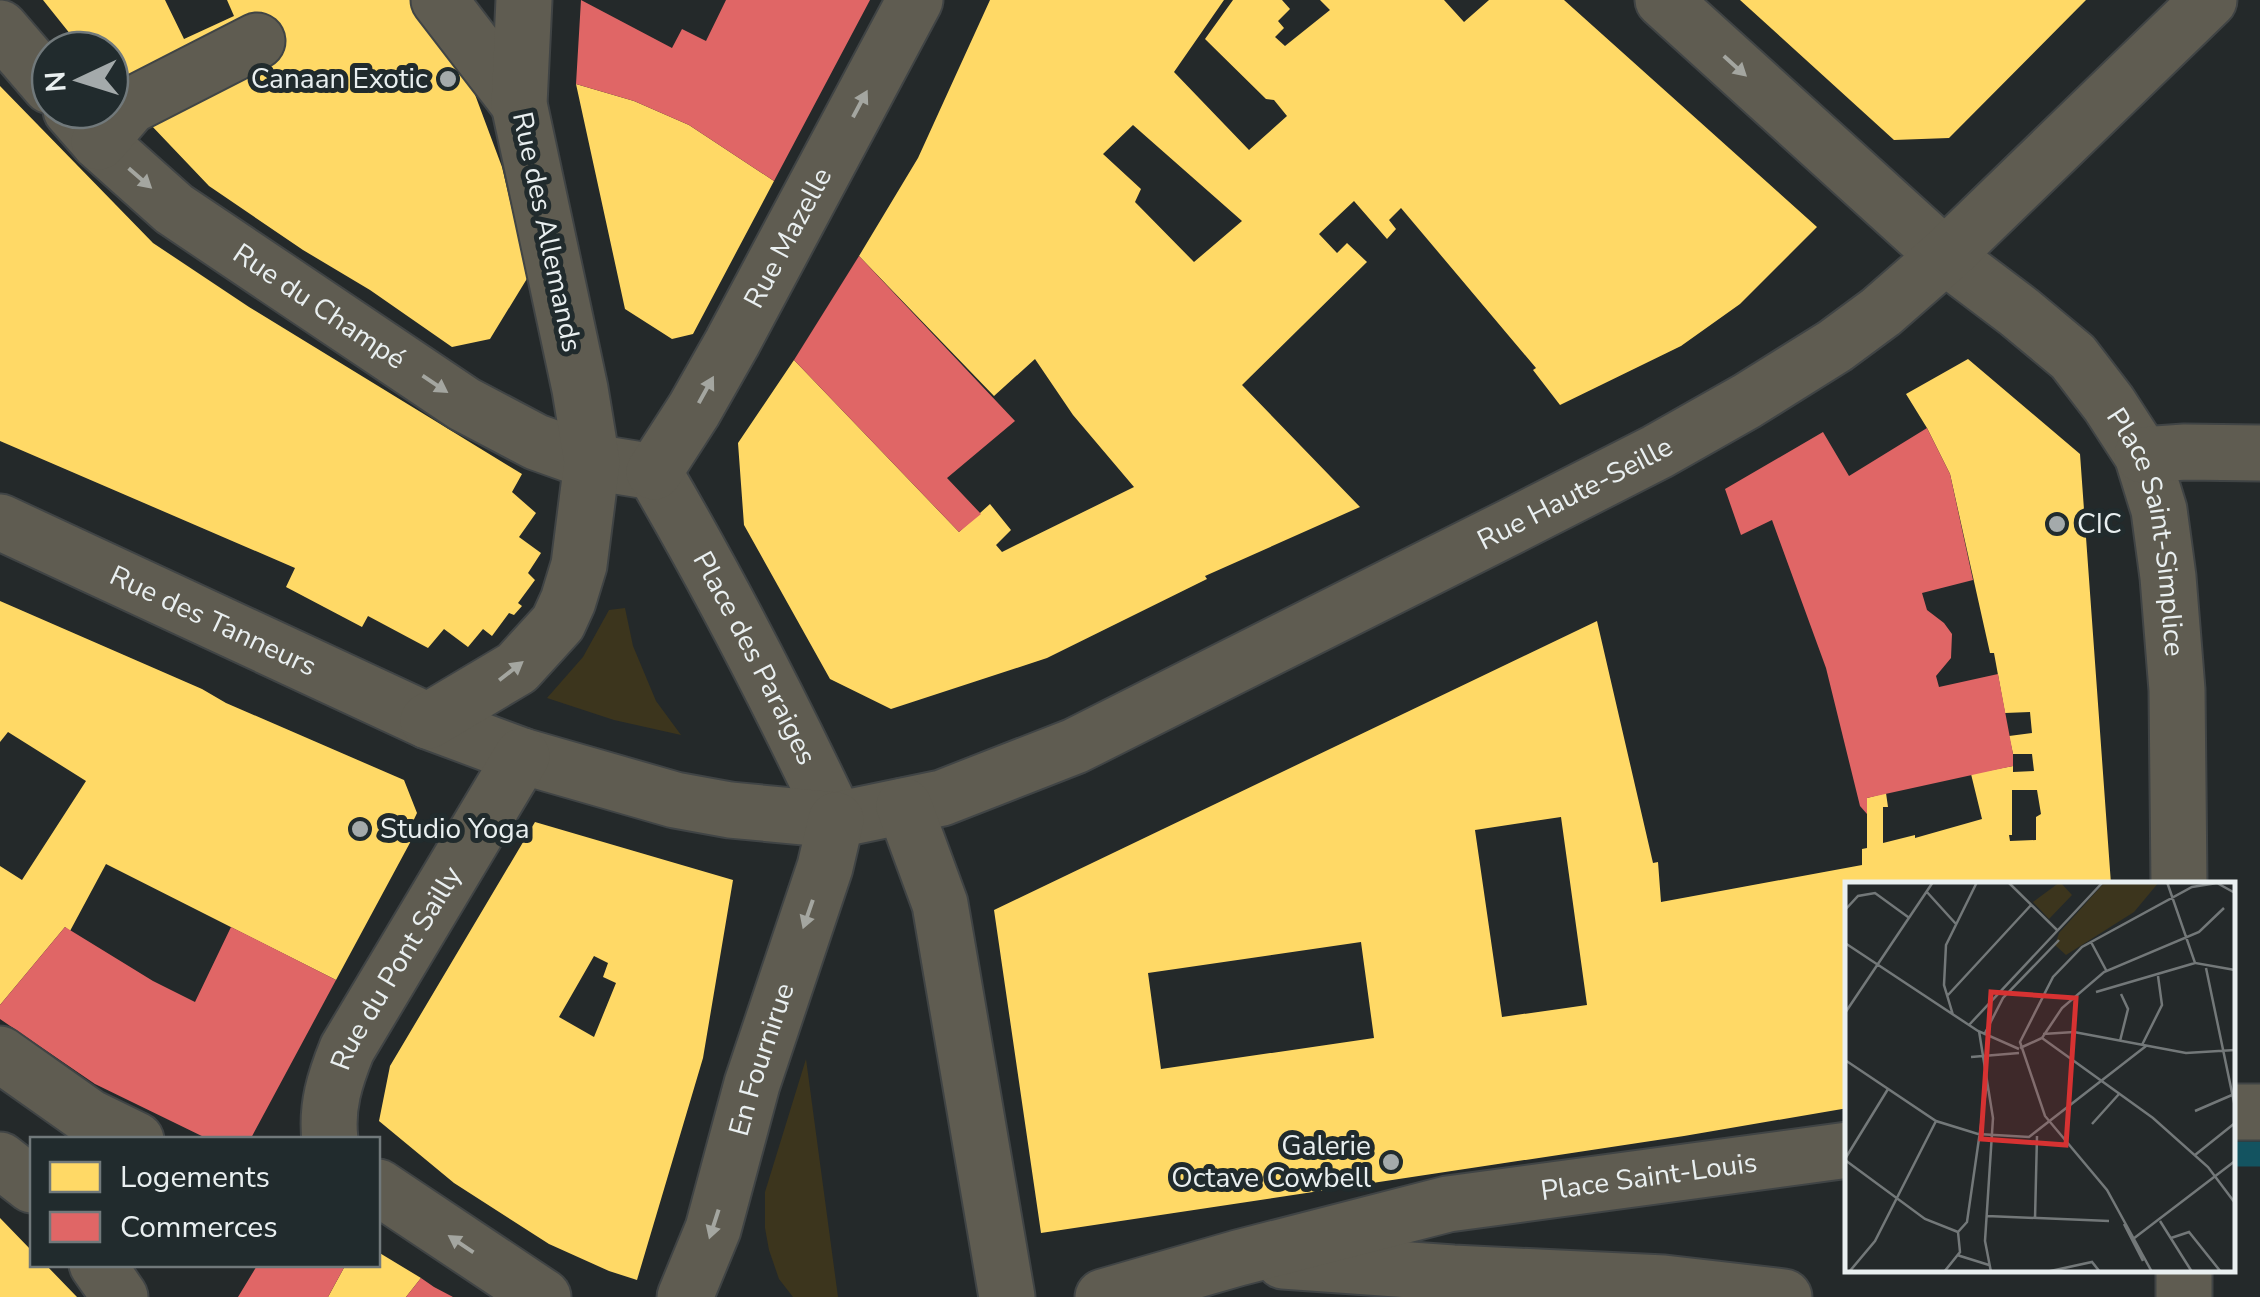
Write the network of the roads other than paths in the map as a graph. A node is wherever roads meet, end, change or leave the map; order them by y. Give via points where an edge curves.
1 (439, 0) edge
2 (524, 0) edge
3 (915, 0) edge
4 (1663, 0) edge
5 (2209, 0) edge
6 (0, 28) edge
7 (257, 41) dead end
8 (30, 63) edge
9 (519, 104) junction
10 (130, 106) edge
11 (89, 130) edge
12 (1945, 256) junction
13 (2260, 452) edge
14 (2142, 455) junction
15 (592, 462) junction
16 (654, 472) junction
17 (0, 522) edge
18 (428, 721) junction
19 (522, 756) junction
20 (904, 806) junction
21 (836, 820) junction
22 (2179, 882) edge
23 (0, 1054) edge
24 (130, 1137) edge
25 (330, 1137) edge
26 (1845, 1150) edge
27 (0, 1160) edge
28 (30, 1183) edge
29 (380, 1189) edge
30 (1238, 1258) junction
31 (99, 1267) edge
32 (120, 1297) edge
33 (543, 1297) edge
34 (686, 1297) edge
35 (1007, 1297) edge
36 (1103, 1297) edge
37 (1784, 1297) edge

1 - 9 street
2 - 9 street, Rue des Allemands
16 -> 3 street, Rue Mazelle via 732,343
4 -> 12 street, Place Saint-Simplice
5 - 12 street, Rue Haute-Seille
6 - 8 street
7 - 10 street
9 - 15 street, Rue des Allemands
11 -> 15 street, Rue du Champé via 174,208 464,404
12 - 14 street, Place Saint-Simplice via 2073,357
12 - 20 street, Rue Haute-Seille via 1834,346 1657,452 1075,746 942,798
13 - 14 street
14 - 22 street, Place Saint-Simplice via 2159,510 2168,577
15 - 16 street
18 -> 15 street via 517,668 558,623 579,564
16 - 21 street, Place des Paraiges
17 - 18 street, Rue des Tanneurs
18 - 19 street
19 - 21 street via 675,800
19 - 25 street, Rue du Pont Sailly via 348,1049 329,1107
20 - 21 street, Rue Haute-Seille
20 - 35 street via 940,904
21 -> 34 street, En Fournirue via 713,1229
23 - 24 street
26 - 30 street, Place Saint-Louis via 1448,1204
27 - 28 street
33 -> 29 street
30 - 36 street, Place Saint-Louis
30 - 37 street via 1664,1283
31 - 32 street

